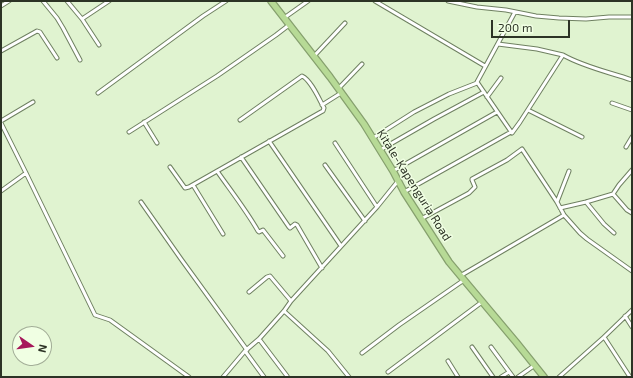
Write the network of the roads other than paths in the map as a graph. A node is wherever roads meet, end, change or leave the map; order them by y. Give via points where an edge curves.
1 (9, 1) edge
2 (43, 1) edge
3 (68, 1) edge
4 (109, 1) edge
5 (226, 1) edge
6 (271, 1) edge
7 (308, 1) edge
8 (375, 1) edge
9 (448, 1) edge
10 (1, 6) edge
11 (515, 12) junction
12 (632, 17) edge
13 (284, 18) junction
14 (82, 20) junction
15 (345, 23) dead end
16 (289, 25) junction
17 (498, 44) junction
18 (99, 46) dead end
19 (1, 51) edge
20 (563, 55) junction
21 (314, 56) junction
22 (57, 58) dead end
23 (80, 60) dead end
24 (362, 64) dead end
25 (485, 66) junction
26 (501, 78) dead end
27 (632, 80) edge
28 (477, 83) junction
29 (340, 91) junction
30 (484, 92) junction
31 (98, 93) dead end
32 (487, 97) junction
33 (33, 102) dead end
34 (612, 103) dead end
35 (322, 105) junction
36 (528, 110) junction
37 (632, 110) edge
38 (497, 112) junction
39 (240, 120) dead end
40 (1, 122) edge
41 (144, 122) junction
42 (129, 132) dead end
43 (511, 132) junction
44 (582, 137) dead end
45 (632, 137) edge
46 (372, 138) junction
47 (269, 141) junction
48 (157, 143) dead end
49 (335, 143) dead end
50 (626, 147) dead end
51 (380, 150) junction
52 (241, 157) junction
53 (325, 165) dead end
54 (170, 167) dead end
55 (632, 170) edge
56 (393, 171) junction
57 (568, 171) dead end
58 (217, 172) junction
59 (26, 173) junction
60 (398, 181) junction
61 (193, 186) junction
62 (1, 192) edge
63 (404, 192) junction
64 (613, 194) junction
65 (141, 202) dead end
66 (557, 202) junction
67 (586, 202) junction
68 (377, 207) junction
69 (560, 208) junction
70 (632, 212) edge
71 (564, 215) junction
72 (422, 219) junction
73 (365, 220) junction
74 (614, 233) dead end
75 (223, 234) dead end
76 (341, 246) junction
77 (283, 256) dead end
78 (322, 268) junction
79 (632, 271) edge
80 (462, 278) junction
81 (249, 292) dead end
82 (291, 301) junction
83 (482, 302) junction
84 (632, 310) edge
85 (284, 311) junction
86 (625, 316) junction
87 (632, 327) edge
88 (604, 337) junction
89 (258, 339) junction
90 (472, 347) dead end
91 (491, 347) dead end
92 (246, 350) junction
93 (362, 353) dead end
94 (448, 361) dead end
95 (535, 365) junction
96 (388, 372) dead end
97 (509, 372) junction
98 (226, 376) edge
99 (287, 376) dead end
100 (189, 377) edge
101 (264, 377) edge
102 (349, 377) edge
103 (458, 377) edge
104 (493, 377) edge
105 (502, 377) edge
106 (513, 377) edge
107 (518, 377) edge
108 (544, 377) edge
109 (559, 377) edge
110 (630, 377) edge

1 - 10 street
2 - 23 street via 57,18
3 - 14 street
4 - 14 street
5 - 31 street
6 - 13 highway, Kitale-Kapenguria Road
7 - 13 street
8 - 25 street
9 - 11 street
11 - 12 street via 559,18
11 - 17 street
13 - 16 highway, Kitale-Kapenguria Road
14 - 18 street
15 - 21 street
16 - 21 highway, Kitale-Kapenguria Road
16 - 41 street via 217,76
17 - 20 street
17 - 25 street
19 - 22 street via 37,31
20 - 27 street via 579,63
20 - 36 street
21 - 29 highway, Kitale-Kapenguria Road
24 - 29 street
25 - 28 street
26 - 32 street
28 - 30 street
28 - 46 street via 414,112
29 - 35 street
29 - 46 highway, Kitale-Kapenguria Road
30 - 32 street
30 - 51 street
32 - 38 street
33 - 40 street
34 - 37 street
35 - 39 street via 302,76
35 - 47 street via 323,111
36 - 43 street
36 - 44 street
38 - 43 street
38 - 56 street
40 - 59 street
41 - 42 street
41 - 48 street
43 - 63 street
45 - 50 street
46 - 51 highway, Kitale-Kapenguria Road
47 - 52 street
47 - 76 street
49 - 68 street
51 - 56 highway, Kitale-Kapenguria Road
52 - 58 street
52 - 78 street via 289,227 297,225
53 - 73 street
54 - 61 street via 185,188
55 - 64 street
56 - 60 highway, Kitale-Kapenguria Road
57 - 66 street
58 - 61 street
58 - 77 street via 258,231 264,230
59 - 62 street
59 - 100 street via 95,316 110,320
60 - 63 highway, Kitale-Kapenguria Road
60 - 68 street
61 - 75 street
63 - 72 highway, Kitale-Kapenguria Road
64 - 67 street
64 - 70 street
65 - 92 street
66 - 69 street
66 - 72 street via 522,149 472,179 475,187 469,193
67 - 69 street
67 - 74 street
68 - 73 street
69 - 71 street
71 - 79 street via 587,239
71 - 80 street
72 - 80 highway, Kitale-Kapenguria Road
73 - 76 street
76 - 78 street
78 - 82 street
80 - 83 highway, Kitale-Kapenguria Road
80 - 93 street
81 - 82 street via 270,276
82 - 85 street
83 - 95 highway, Kitale-Kapenguria Road
83 - 96 street
84 - 86 street
85 - 89 street
85 - 102 street via 328,351
86 - 87 street
86 - 88 street
88 - 109 street
88 - 110 street
89 - 92 street
89 - 99 street
90 - 104 street
91 - 97 street
92 - 98 street
92 - 101 street
94 - 103 street
95 - 107 street
95 - 108 highway, Kitale-Kapenguria Road
97 - 105 street
97 - 106 street

